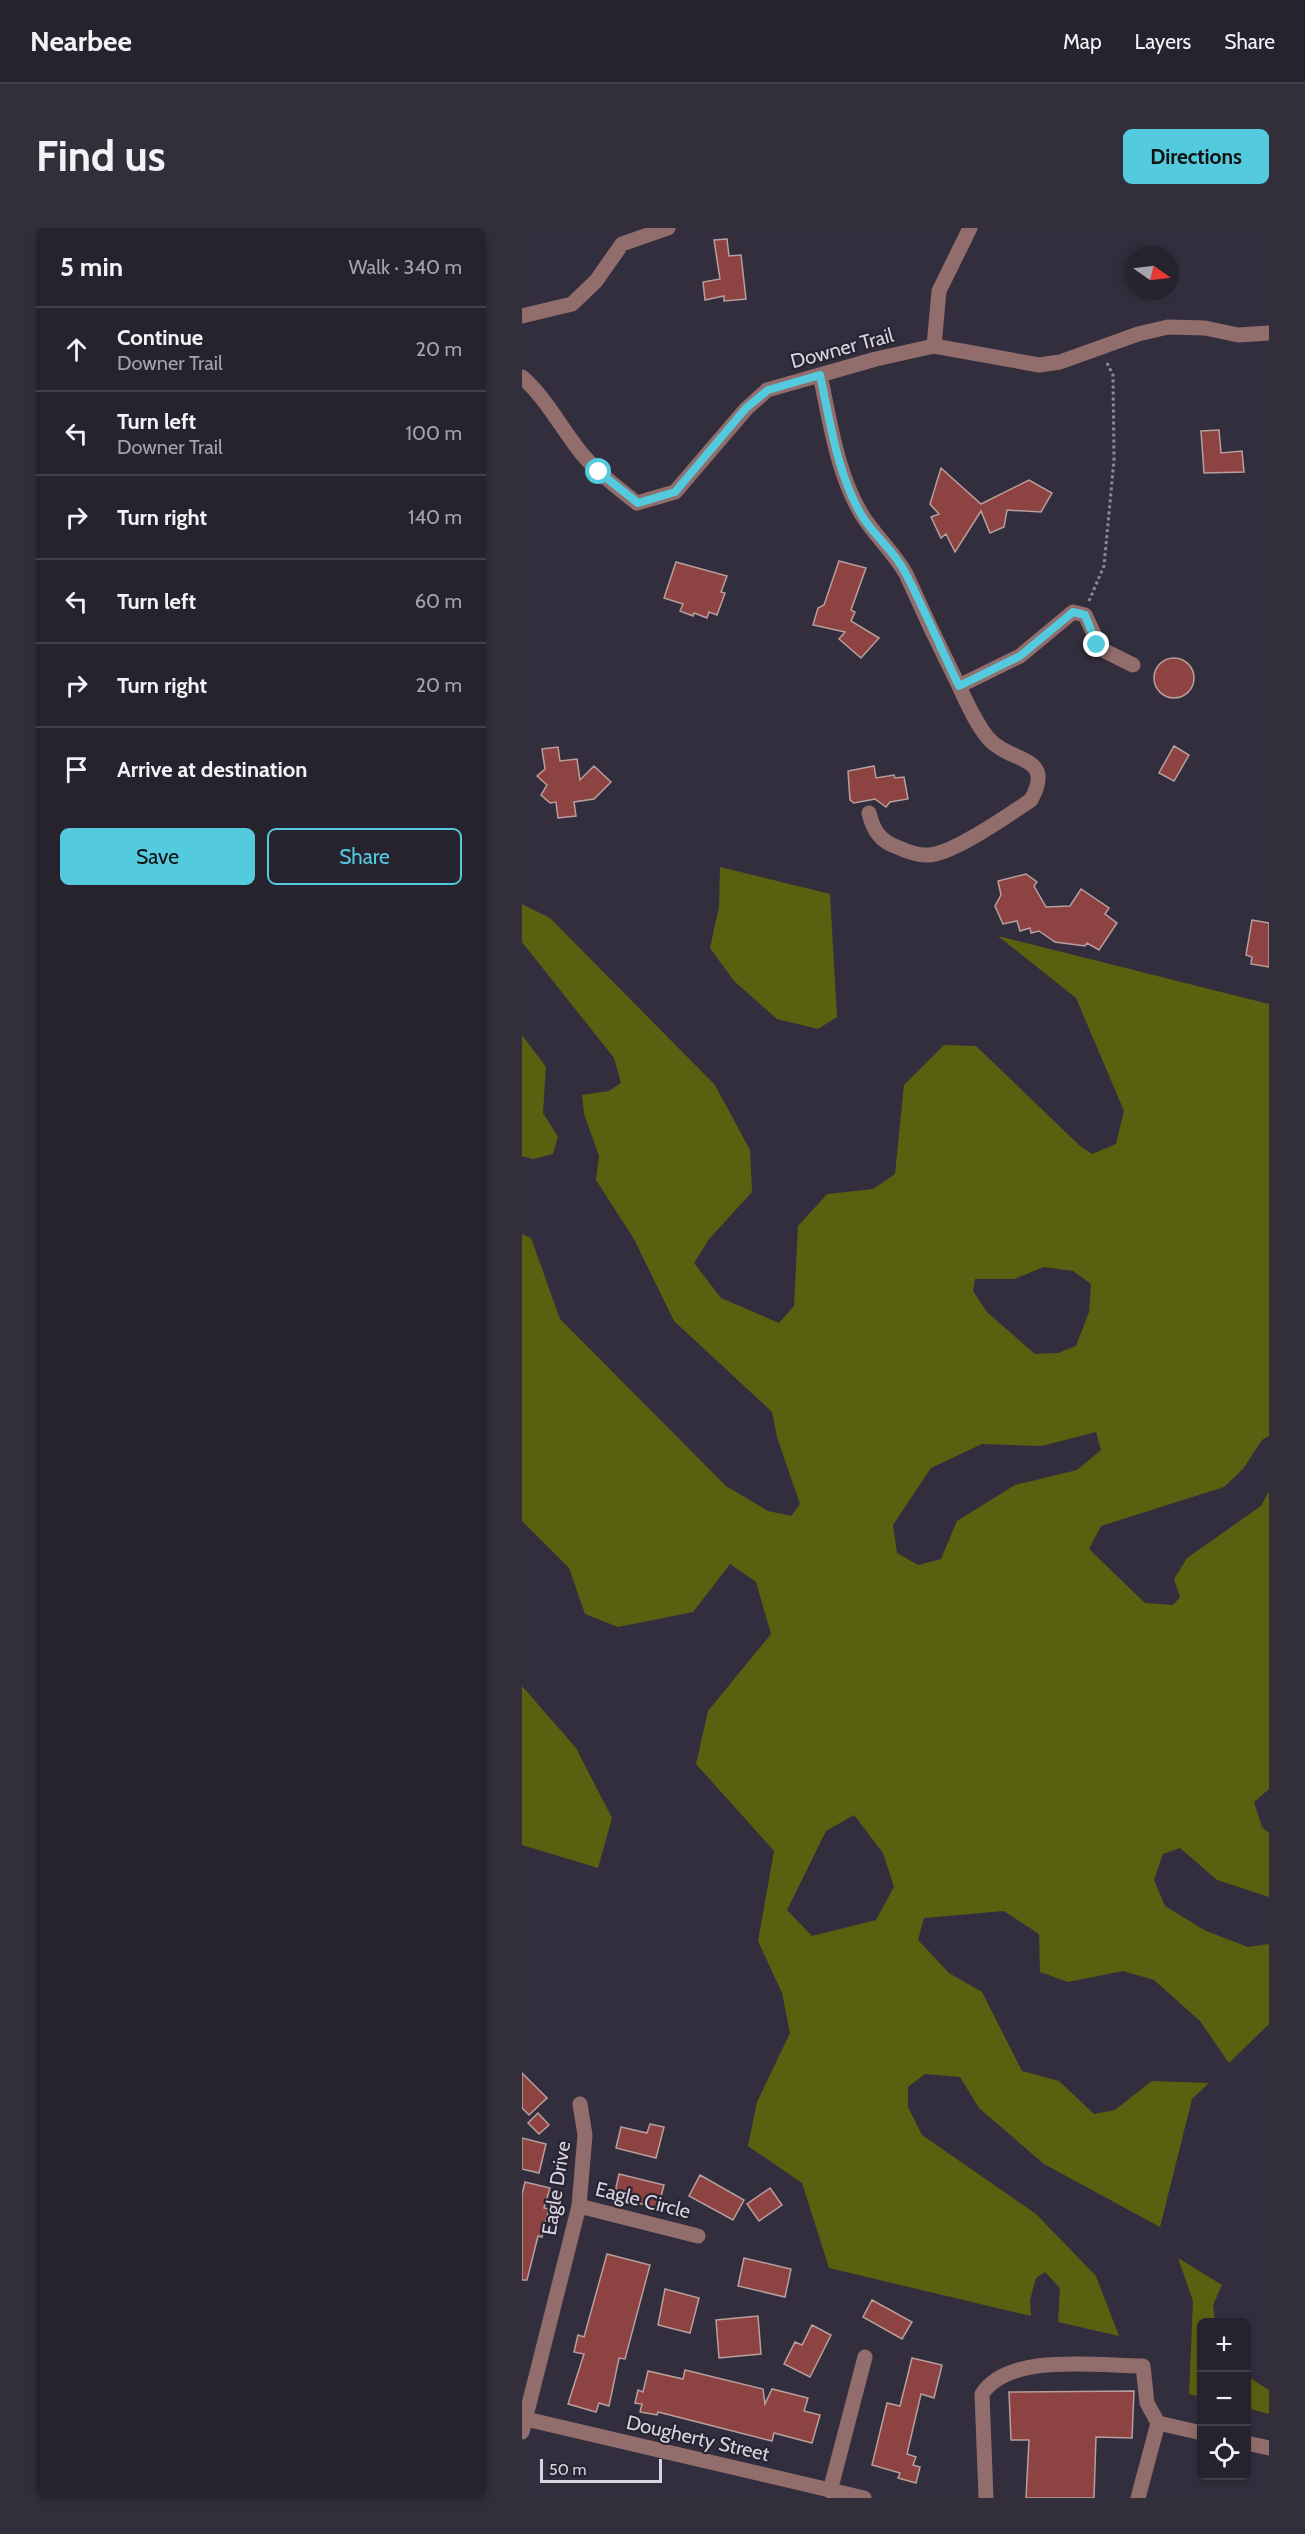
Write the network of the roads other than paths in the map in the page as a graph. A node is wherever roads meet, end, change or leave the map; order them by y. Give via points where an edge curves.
1 (668, 228) edge
2 (970, 228) edge
3 (522, 316) edge
4 (1269, 333) edge
5 (933, 346) junction
6 (820, 375) junction
7 (522, 377) edge
8 (1133, 665) dead end
9 (959, 686) junction
10 (870, 813) dead end
11 (580, 2104) dead end
12 (579, 2206) junction
13 (698, 2236) dead end
14 (865, 2357) dead end
15 (523, 2423) edge
16 (1158, 2423) junction
17 (1197, 2432) edge
18 (1251, 2444) edge
19 (1269, 2448) edge
20 (830, 2491) junction
21 (864, 2498) edge
22 (986, 2498) edge
23 (1138, 2498) edge

1 - 3 street via 622,244 596,281 572,304
2 - 5 street via 939,291
4 - 5 street, Downer Trail via 1238,335 1205,328 1168,327 1039,365
5 - 6 street, Downer Trail
6 - 7 street, Downer Trail via 768,390 746,408 675,492 638,503 582,453 537,390
6 - 9 street via 832,433 852,493 862,515 895,554
8 - 9 street via 1101,650 1088,621 1081,613 1073,612 1020,656
9 - 10 street via 989,740 1002,751 1034,765 1040,774 1031,800 953,847 929,856 883,840 873,827
11 - 12 street, Eagle Drive via 585,2135
12 - 13 street, Eagle Circle
12 - 15 street, Eagle Drive
14 - 20 street
15 - 20 street, Dougherty Street
16 - 17 street
16 - 22 street via 1147,2403 1143,2366 1032,2365 989,2383 982,2394
16 - 23 street
18 - 19 street
20 - 21 street, Dougherty Street

